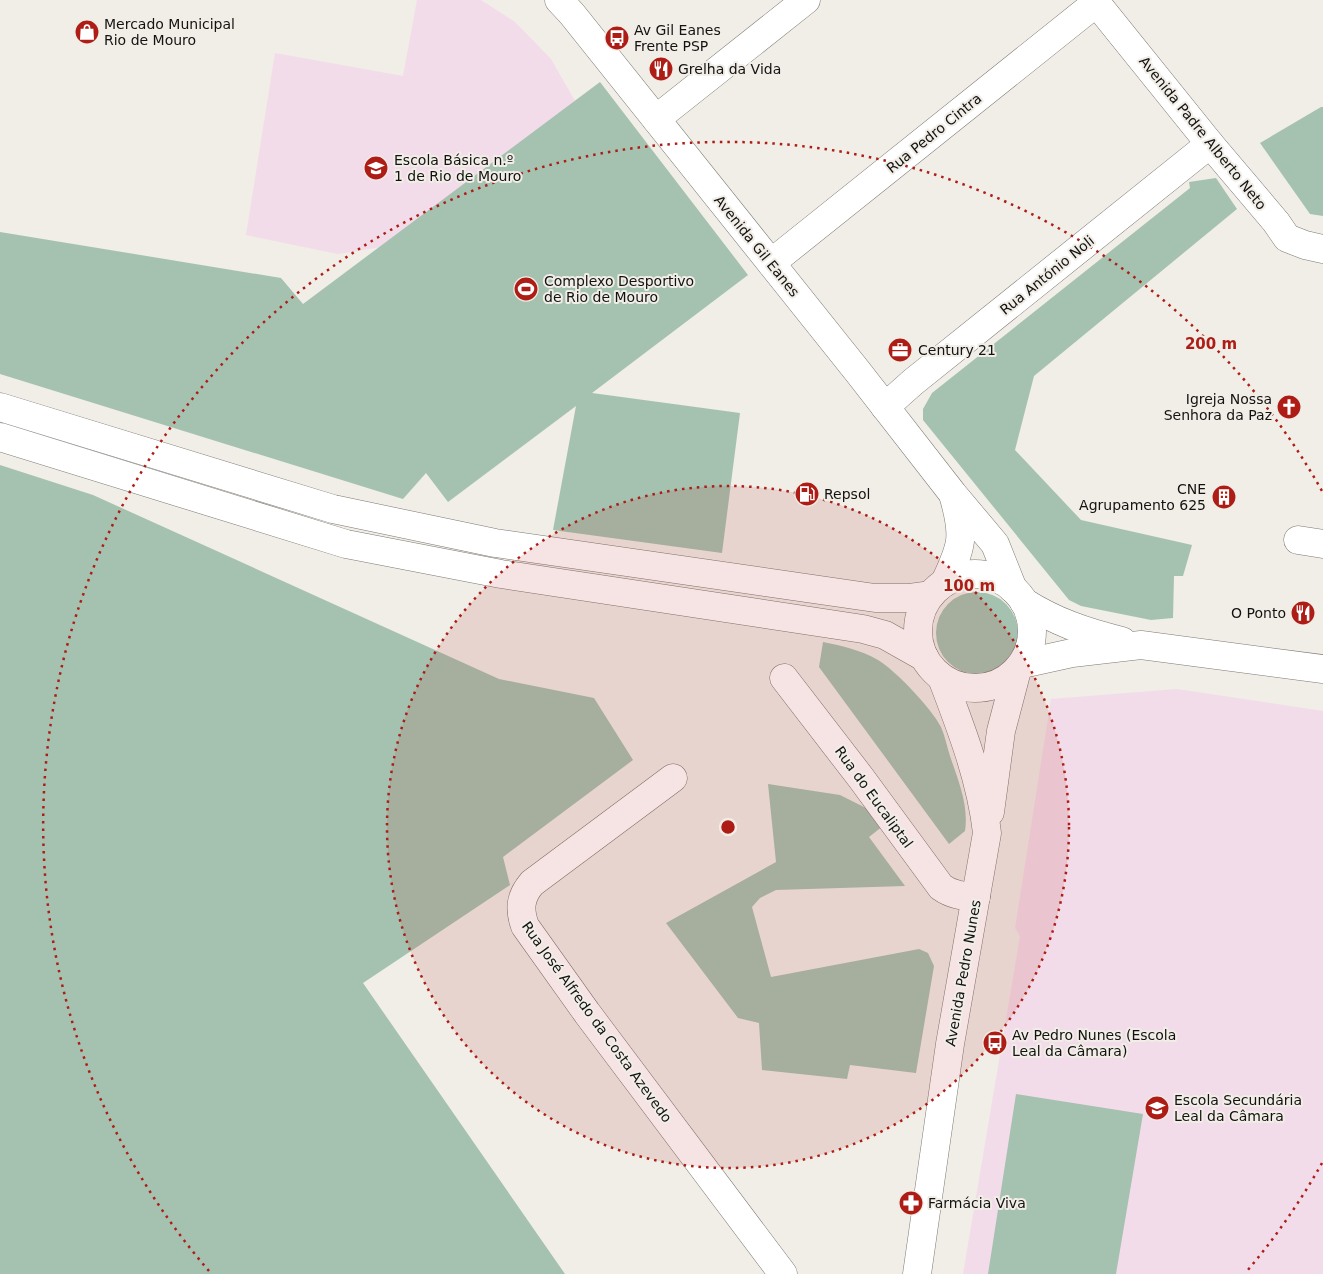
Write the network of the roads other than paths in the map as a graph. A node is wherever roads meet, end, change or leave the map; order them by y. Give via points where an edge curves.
1 (559, 0) edge
2 (806, 0) edge
3 (1095, 1) edge
4 (656, 119) junction
5 (1210, 144) junction
6 (1323, 249) edge
7 (771, 263) junction
8 (0, 407) edge
9 (885, 407) junction
10 (0, 437) edge
11 (952, 494) junction
12 (938, 589) junction
13 (1018, 595) junction
14 (1141, 645) junction
15 (924, 657) junction
16 (1019, 667) junction
17 (1323, 669) edge
18 (784, 678) dead end
19 (942, 678) junction
20 (673, 778) dead end
21 (987, 833) junction
22 (976, 897) junction
23 (783, 1274) edge
24 (916, 1274) edge

1 - 4 main road, Avenida Gil Eanes
2 - 4 main road
3 - 5 main road, Avenida Padre Alberto Neto
3 - 7 main road, Rua Pedro Cintra
4 - 7 main road, Avenida Gil Eanes
5 - 6 main road, Avenida Padre Alberto Neto via 1287,238
5 - 9 main road, Rua António Noli
7 - 9 main road, Avenida Gil Eanes
8 - 12 main road via 333,509 495,543 875,598 908,598
9 - 11 main road, Avenida Gil Eanes
10 - 15 main road via 346,544 500,574 863,629 885,635
11 - 12 main road via 959,516 960,548
11 - 13 main road, Avenida Gil Eanes via 995,544
12 - 13 main road via 963,575 982,575 999,579
12 - 15 main road via 922,609 918,625 918,641
13 - 14 main road via 1058,621 1085,632
13 - 16 main road via 1030,618 1032,635 1029,650
14 - 16 main road via 1072,653
14 - 17 main road
15 - 19 main road
16 - 19 main road via 998,684 983,688 965,688
16 - 21 main road via 1001,731
18 - 22 main road, Rua do Eucaliptal via 941,888
19 - 21 main road, Avenida Pedro Nunes via 965,740
20 - 23 main road, Rua José Alfredo da Costa Azevedo via 532,883 520,907 525,926 587,1013
21 - 22 main road, Avenida Pedro Nunes
22 - 24 main road, Avenida Pedro Nunes

